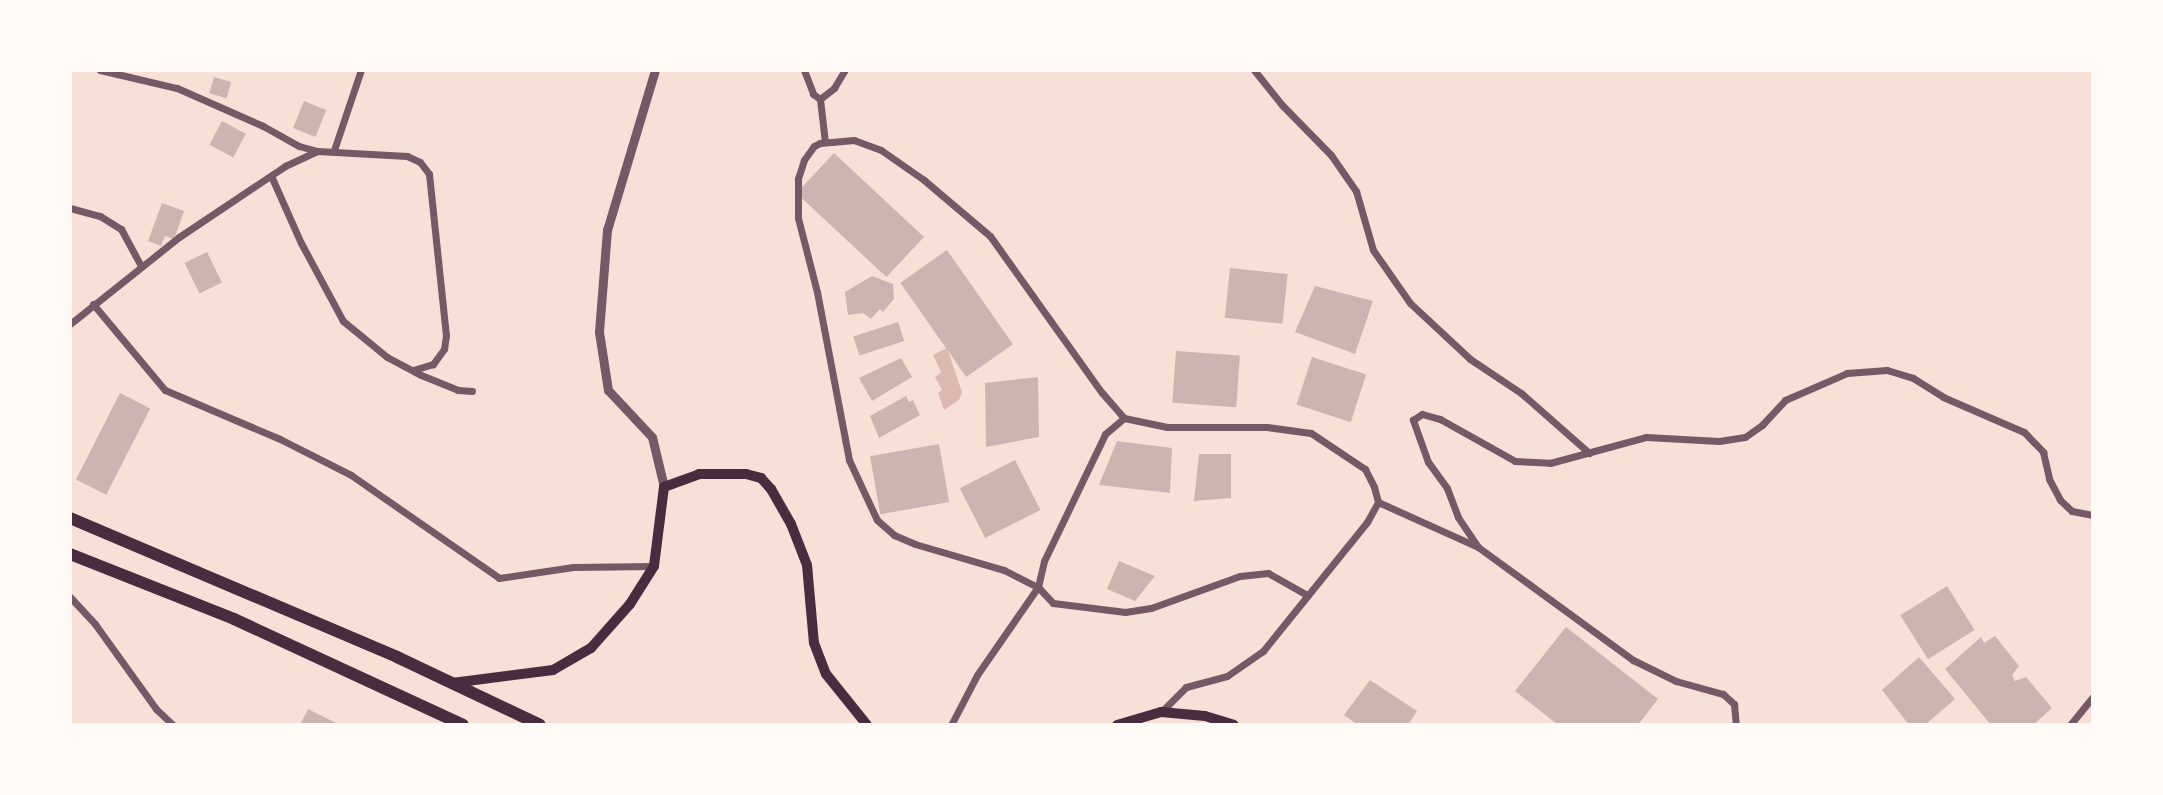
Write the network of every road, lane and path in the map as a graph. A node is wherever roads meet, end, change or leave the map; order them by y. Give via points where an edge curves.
1 (100, 70) edge
2 (361, 70) edge
3 (655, 70) edge
4 (804, 70) edge
5 (845, 70) edge
6 (1254, 70) edge
7 (820, 99) junction
8 (825, 142) junction
9 (334, 150) junction
10 (317, 151) junction
11 (272, 178) junction
12 (70, 208) edge
13 (141, 266) junction
14 (93, 304) junction
15 (70, 324) edge
16 (413, 370) junction
17 (472, 391) dead end
18 (1124, 418) junction
19 (1589, 453) junction
20 (664, 487) junction
21 (1378, 502) junction
22 (2093, 515) edge
23 (70, 518) edge
24 (1478, 547) junction
25 (70, 554) edge
26 (654, 566) junction
27 (1038, 587) junction
28 (1307, 595) junction
29 (70, 597) edge
30 (451, 683) junction
31 (2093, 697) edge
32 (1161, 712) junction
33 (173, 725) edge
34 (463, 725) edge
35 (540, 725) edge
36 (867, 725) edge
37 (951, 725) edge
38 (1117, 725) edge
39 (1234, 725) edge
40 (1736, 725) edge
41 (2070, 725) edge

1 - 10 street via 177,88
2 - 9 street
3 - 20 street via 607,230 600,332 608,390 652,437
4 - 7 street via 813,94
5 - 7 street
6 - 19 street via 1331,155 1356,191 1373,250 1410,303 1470,359 1521,393
7 - 8 street
8 - 18 street via 854,140 881,150 990,236
8 - 27 street via 814,146 804,160 796,197 798,218 849,460 863,494 877,520 894,535 1004,570
9 - 10 street
9 - 16 street via 407,156 420,162 429,174 446,335 444,349 433,364
10 - 11 street via 285,166
11 - 13 street
11 - 16 street via 343,321 363,340
12 - 13 street via 100,215 121,229
13 - 14 street
14 - 15 street
14 - 26 street via 165,390 351,475 499,578 573,567
16 - 17 street via 458,390
18 - 21 street via 1167,427 1268,427 1311,433 1365,469
18 - 27 street via 1105,434 1044,561
19 - 22 street via 1647,437 1719,441 1745,437 1785,400 1810,388 1847,373 1887,370 2024,432 2043,452 2060,500 2072,511
19 - 24 street via 1550,463 1515,461 1440,419 1423,414 1413,420 1428,462
20 - 26 main road
20 - 36 main road via 699,474 723,472 761,478 771,489 807,565 814,643 826,674
21 - 24 street
21 - 28 street
23 - 30 highway
24 - 40 street via 1633,660 1676,681 1723,694 1734,704
25 - 34 highway via 234,619
26 - 30 main road via 630,604 591,649 572,661 553,670
27 - 28 street via 1053,603 1125,612 1151,608 1240,576 1268,573
27 - 37 street via 976,676
28 - 32 street via 1263,651 1227,676 1186,687
29 - 33 street
30 - 35 highway
31 - 41 street
32 - 38 main road
32 - 39 main road via 1205,716

